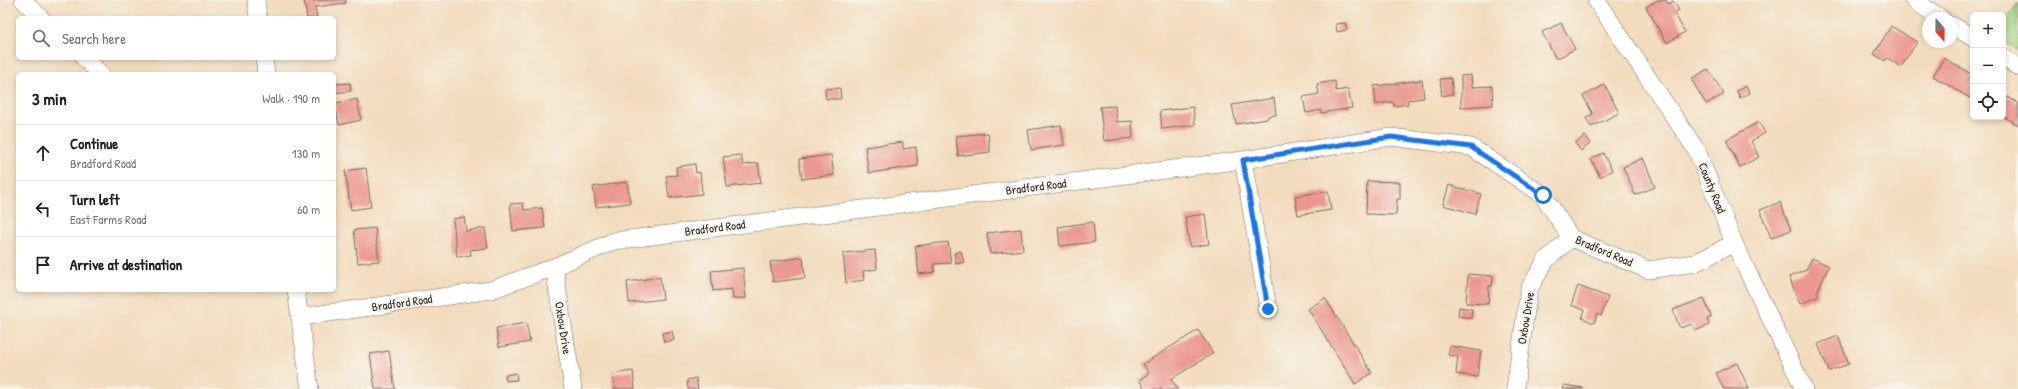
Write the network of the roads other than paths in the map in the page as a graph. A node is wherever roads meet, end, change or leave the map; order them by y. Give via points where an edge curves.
1 (23, 0) edge
2 (256, 0) edge
3 (1596, 0) edge
4 (1913, 0) edge
5 (1932, 12) edge
6 (39, 16) edge
7 (258, 16) edge
8 (1958, 29) edge
9 (1970, 36) edge
10 (2006, 59) edge
11 (86, 60) edge
12 (264, 60) edge
13 (2018, 67) edge
14 (99, 72) edge
15 (266, 72) edge
16 (1243, 160) junction
17 (1571, 238) junction
18 (1734, 243) junction
19 (554, 267) junction
20 (296, 292) edge
21 (1268, 309) dead end
22 (300, 317) junction
23 (310, 389) edge
24 (573, 389) edge
25 (1515, 389) edge
26 (1804, 389) edge

1 - 6 street
2 - 7 street
3 - 18 street, County Road via 1697,151
4 - 5 street
8 - 9 street
10 - 13 street
11 - 14 street
12 - 15 street
16 - 17 street, Bradford Road via 1391,137 1471,147 1543,195
16 - 19 street, Bradford Road via 614,241
16 - 21 street
17 - 18 street, Bradford Road via 1648,270 1695,263
17 - 25 street, Oxbow Drive via 1546,260 1529,289
18 - 26 street, County Road
19 - 22 street, Bradford Road via 491,290
19 - 24 street, Oxbow Drive
20 - 22 street
22 - 23 street

